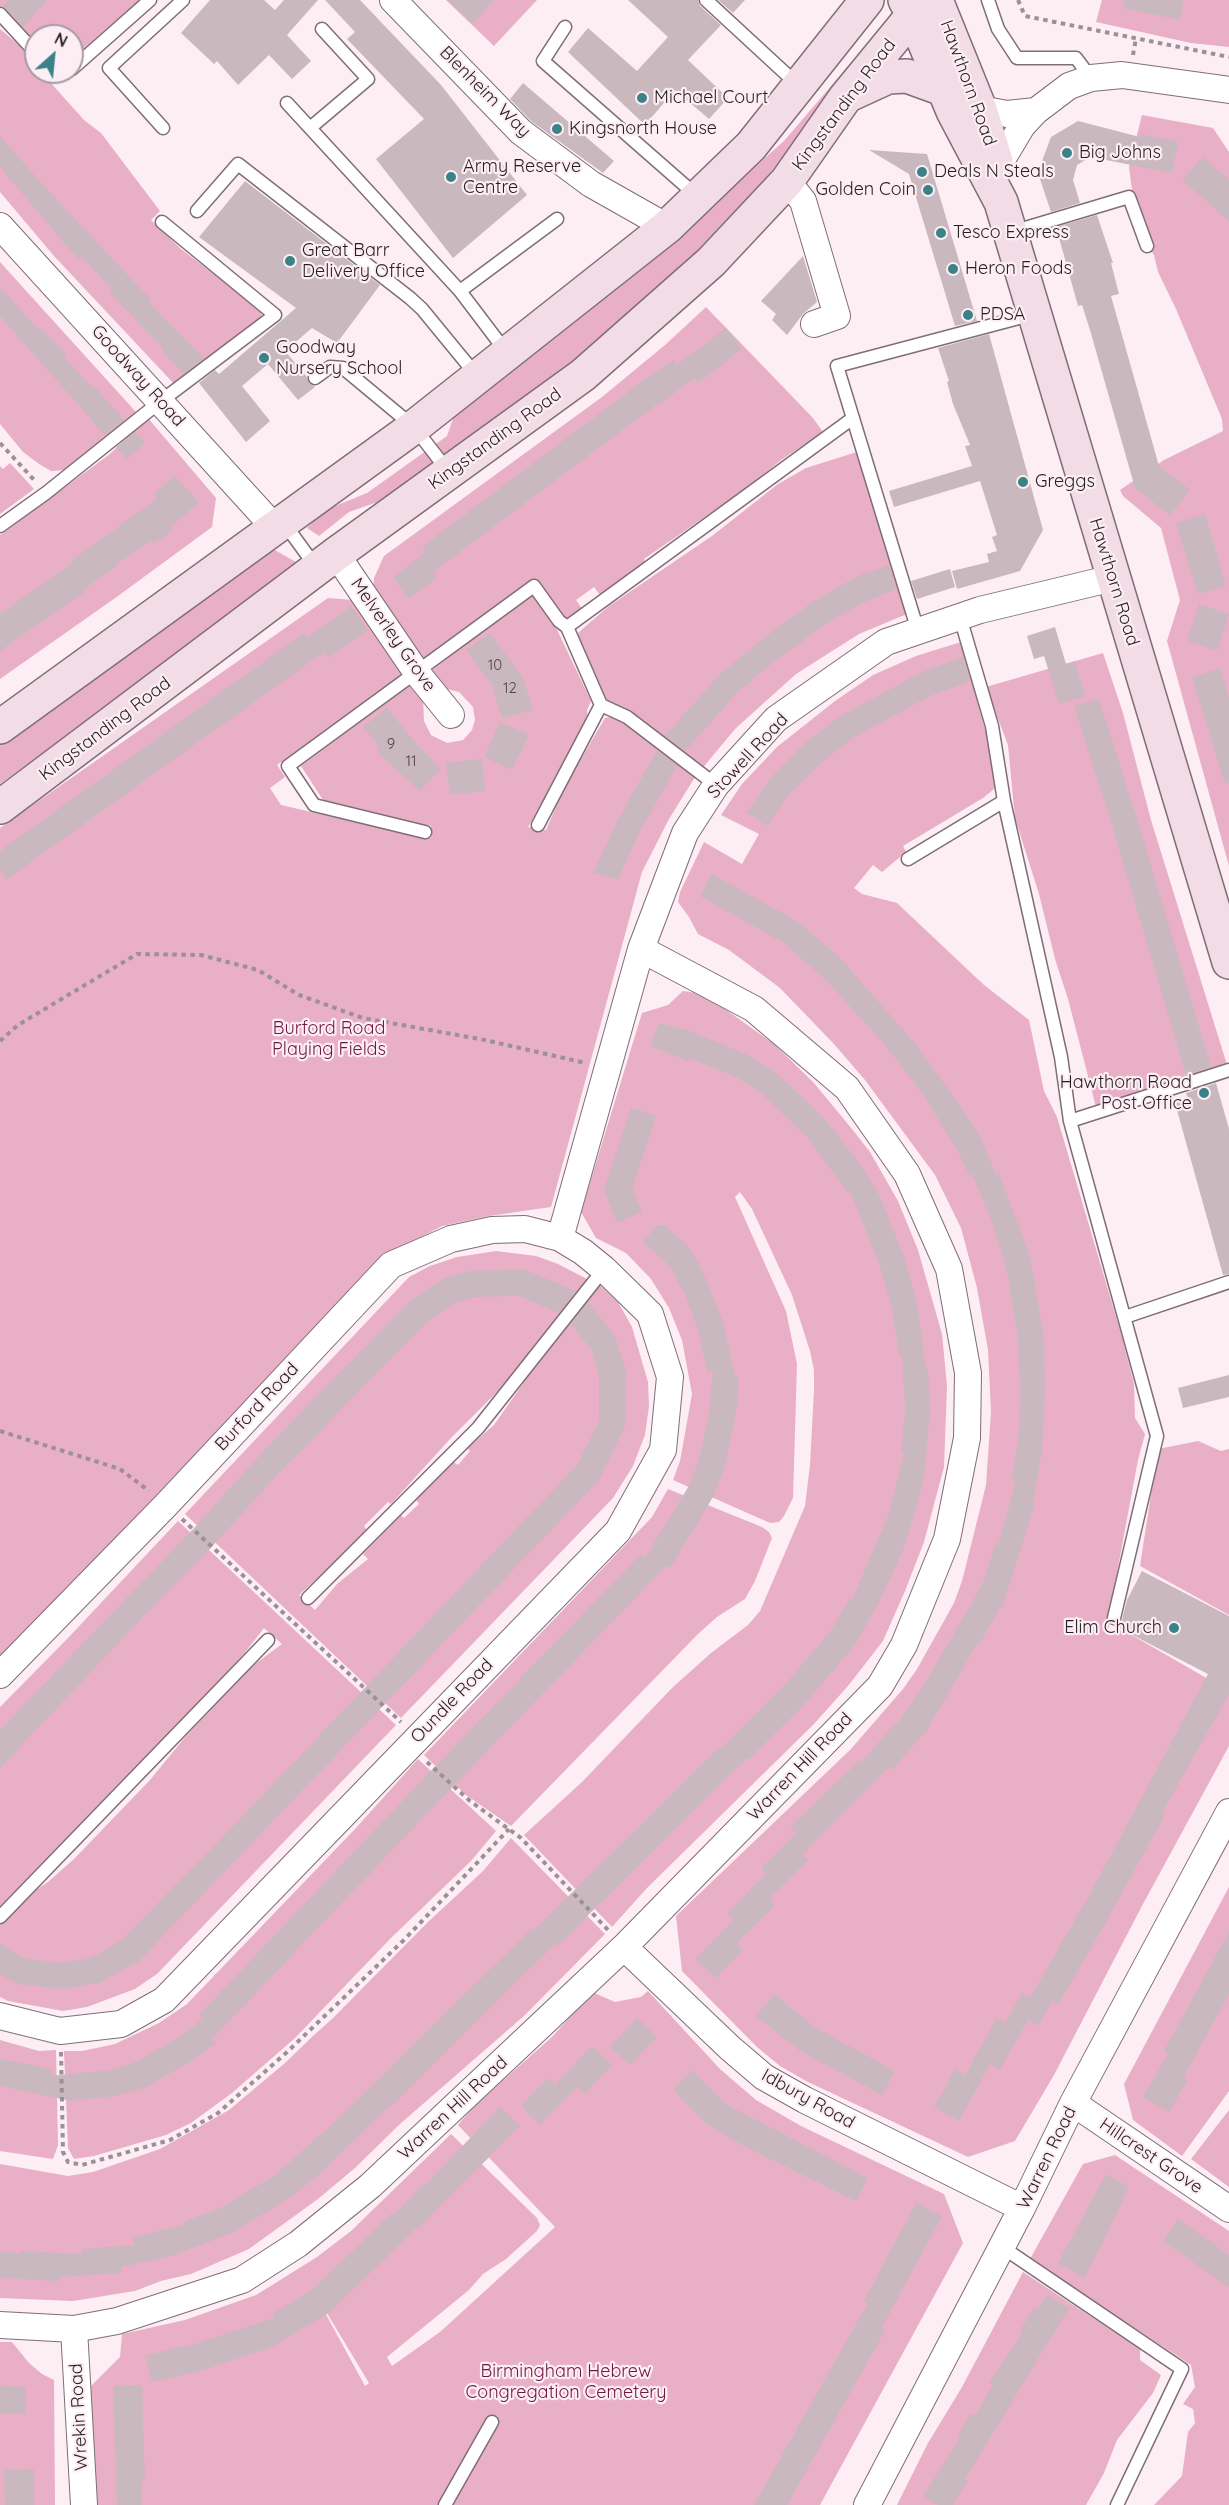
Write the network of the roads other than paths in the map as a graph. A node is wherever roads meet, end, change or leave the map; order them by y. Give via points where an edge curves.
1 (150, 0) edge
2 (183, 0) edge
3 (706, 0) edge
4 (867, 0) edge
5 (988, 0) edge
6 (400, 2) edge
7 (919, 4) edge
8 (0, 15) edge
9 (565, 27) dead end
10 (322, 29) dead end
11 (24, 40) edge
12 (84, 58) edge
13 (1091, 78) junction
14 (799, 86) junction
15 (944, 89) junction
16 (1229, 90) edge
17 (845, 98) junction
18 (287, 103) dead end
19 (980, 108) junction
20 (1036, 111) junction
21 (163, 128) dead end
22 (310, 129) junction
23 (991, 167) junction
24 (787, 182) junction
25 (698, 197) junction
26 (197, 211) dead end
27 (1006, 217) junction
28 (557, 219) dead end
29 (162, 222) dead end
30 (0, 226) edge
31 (667, 227) junction
32 (1147, 246) dead end
33 (459, 291) junction
34 (1035, 314) junction
35 (814, 324) dead end
36 (507, 354) junction
37 (478, 376) junction
38 (315, 378) dead end
39 (161, 401) junction
40 (853, 418) junction
41 (414, 427) junction
42 (449, 472) junction
43 (280, 525) junction
44 (0, 526) edge
45 (326, 561) junction
46 (1113, 578) junction
47 (960, 617) junction
48 (567, 627) junction
49 (918, 631) junction
50 (417, 673) junction
51 (601, 705) junction
52 (451, 715) dead end
53 (0, 727) edge
54 (716, 785) junction
55 (1004, 801) junction
56 (0, 807) edge
57 (538, 825) dead end
58 (424, 832) dead end
59 (908, 859) dead end
60 (641, 949) junction
61 (1229, 962) edge
62 (1229, 1070) edge
63 (1070, 1121) junction
64 (560, 1238) junction
65 (604, 1269) junction
66 (1229, 1282) edge
67 (1125, 1317) junction
68 (308, 1598) dead end
69 (1114, 1618) dead end
70 (268, 1640) dead end
71 (0, 1675) edge
72 (1229, 1812) edge
73 (0, 1917) edge
74 (624, 1947) junction
75 (0, 2016) edge
76 (1073, 2103) junction
77 (1022, 2208) junction
78 (1229, 2209) edge
79 (1002, 2247) junction
80 (0, 2325) edge
81 (74, 2329) junction
82 (492, 2422) dead end
83 (84, 2505) edge
84 (445, 2505) edge
85 (867, 2505) edge
86 (1118, 2505) edge

1 - 12 lane
2 - 21 lane via 109,68
3 - 14 lane
4 - 14 main road
5 - 13 lane via 998,29 1017,57 1076,58
6 - 31 street, Blenheim Way via 521,132 591,184
7 - 15 main road, Hawthorn Road
7 - 17 main road, Kingstanding Road
7 - 19 main road, Hawthorn Road
8 - 11 lane
9 - 25 lane via 543,61
10 - 22 lane via 368,79
13 - 16 street via 1122,75
13 - 20 street via 1069,86
14 - 25 main road via 751,146
15 - 17 main road, Hawthorn Road via 907,76 888,76
15 - 23 main road, Hawthorn Road via 953,111
17 - 24 main road, Kingstanding Road
18 - 22 lane
19 - 20 street via 1007,114
19 - 23 main road, Hawthorn Road
20 - 23 street
22 - 33 lane
23 - 27 main road, Hawthorn Road
24 - 35 street via 803,201 837,316
24 - 42 main road, Kingstanding Road via 711,262 583,375
25 - 31 main road
26 - 37 lane via 238,164 416,303
27 - 32 lane via 1129,197
27 - 34 main road, Hawthorn Road
28 - 33 lane
29 - 39 lane via 275,315
30 - 39 street, Goodway Road
31 - 36 main road
33 - 36 lane
34 - 40 lane via 837,366
34 - 46 main road, Hawthorn Road
36 - 37 main road
37 - 41 main road
38 - 41 lane via 330,367 343,368
39 - 43 street, Goodway Road
39 - 44 lane
40 - 48 lane
40 - 49 lane
41 - 42 lane
41 - 43 main road
42 - 45 main road, Kingstanding Road
43 - 45 lane
43 - 53 main road
45 - 50 street, Melverley Grove
45 - 56 main road, Kingstanding Road
46 - 47 street, Stowell Road
46 - 61 main road, Hawthorn Road
47 - 49 street, Stowell Road
47 - 55 lane via 992,726
48 - 50 lane via 534,586
48 - 51 lane
49 - 54 street, Stowell Road via 886,642 776,719
50 - 52 street, Melverley Grove
50 - 58 lane via 288,766 314,805
51 - 54 lane via 627,717
51 - 57 lane
54 - 60 street, Stowell Road via 685,833
55 - 59 lane
55 - 63 lane via 1061,1057
60 - 64 street, Stowell Road
60 - 74 street, Warren Hill Road via 754,1009 771,1023 847,1088 907,1174 950,1269 968,1373 967,1438 947,1539 904,1645 880,1686
62 - 63 lane
63 - 67 lane
64 - 65 street, Oundle Road
64 - 71 street, Burford Road via 525,1229 492,1230 451,1239 391,1265
65 - 68 lane via 478,1428
65 - 75 street, Oundle Road via 650,1314 670,1377 663,1449 618,1531 164,2000 121,2024 60,2031
66 - 67 lane
67 - 69 lane via 1157,1436
70 - 73 lane
72 - 76 street, Warren Road
74 - 77 street, Idbury Road via 764,2077
74 - 81 street, Warren Hill Road via 370,2186 298,2244 242,2280 117,2321
76 - 77 street, Warren Road
76 - 78 street, Hillcrest Grove
77 - 79 street, Warren Road
79 - 85 street, Warren Road
79 - 86 lane via 1182,2369
80 - 81 street, Warren Hill Road
81 - 83 street, Wrekin Road
82 - 84 lane

